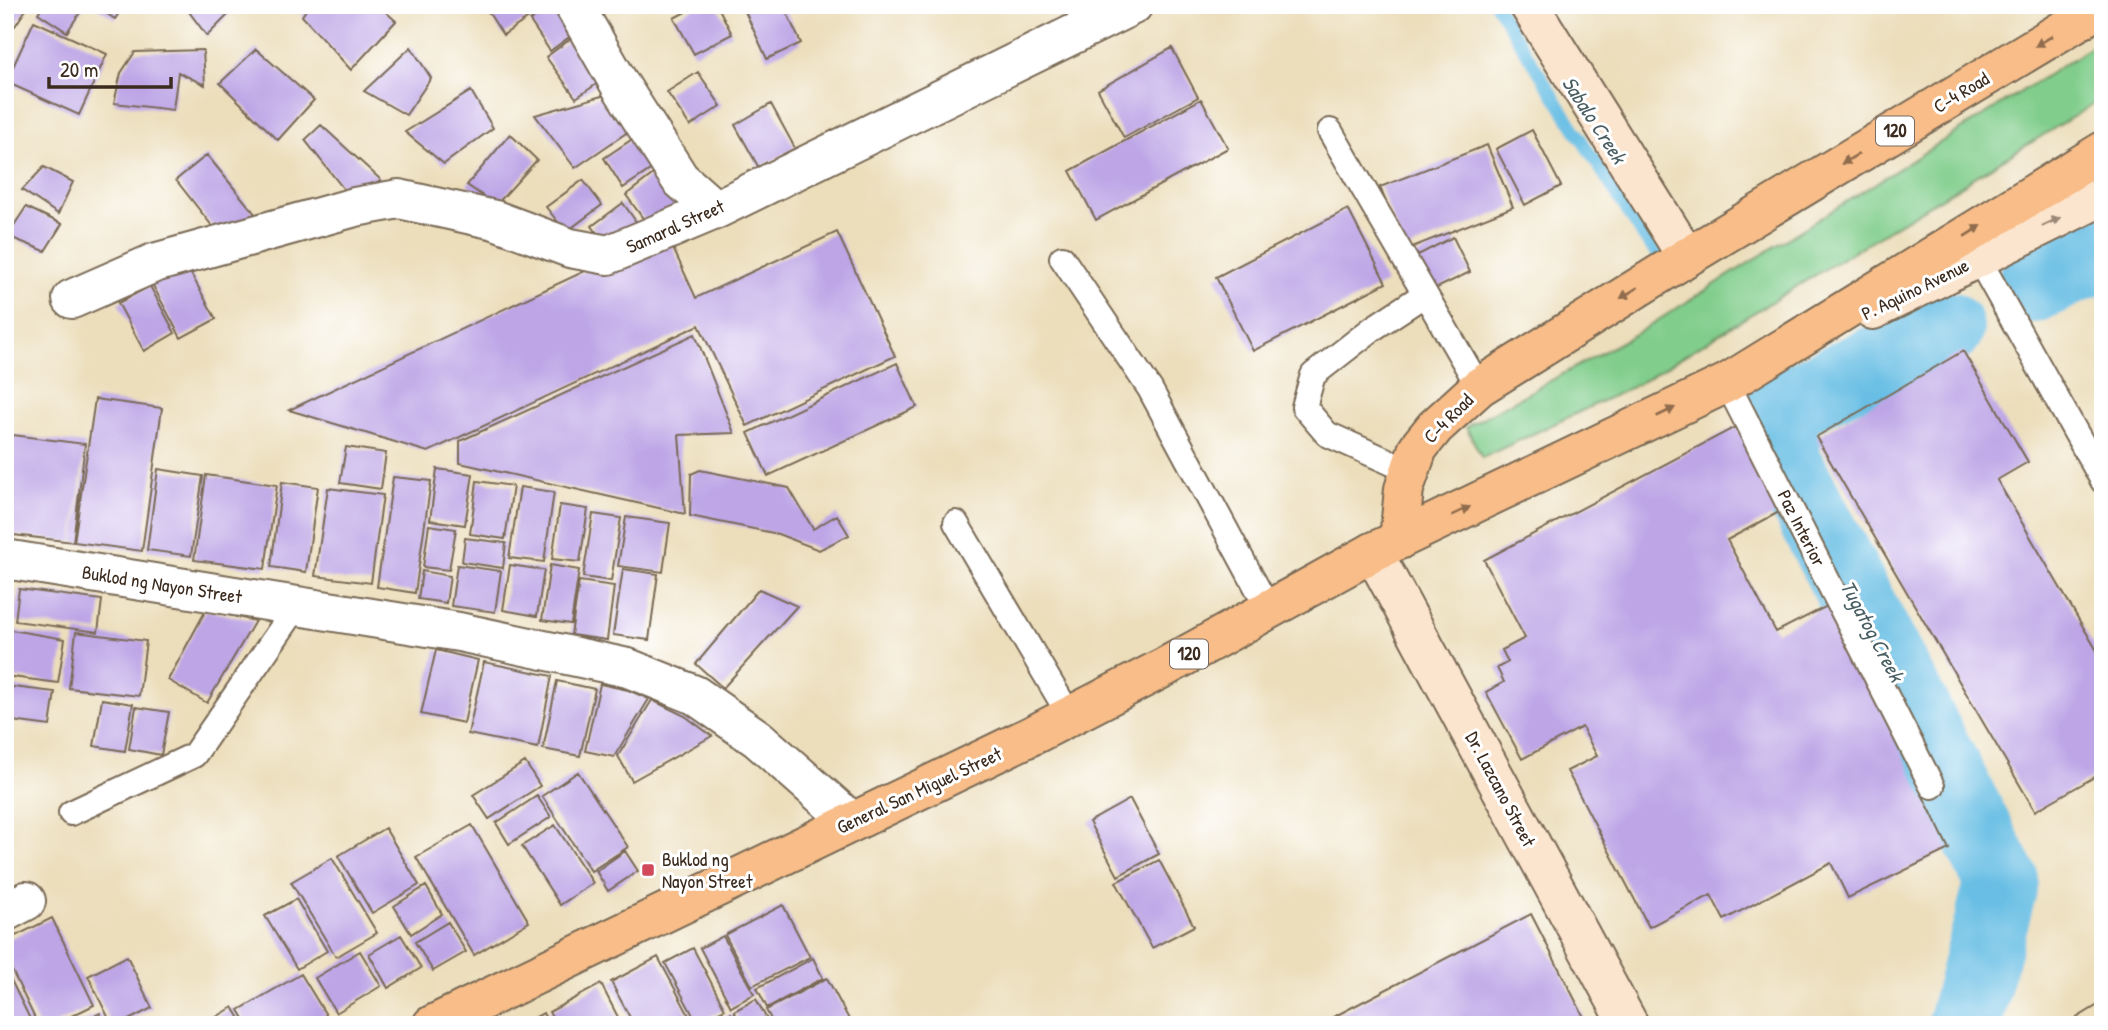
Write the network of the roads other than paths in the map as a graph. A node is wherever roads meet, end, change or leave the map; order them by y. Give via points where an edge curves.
1 (573, 5) edge
2 (1133, 5) edge
3 (1530, 5) edge
4 (2103, 6) edge
5 (1329, 131) dead end
6 (2103, 151) edge
7 (2103, 196) edge
8 (715, 210) junction
9 (1688, 257) junction
10 (1062, 258) dead end
11 (1978, 258) junction
12 (1425, 294) junction
13 (72, 299) dead end
14 (1727, 383) junction
15 (1479, 387) junction
16 (1409, 471) junction
17 (2103, 481) edge
18 (956, 523) dead end
19 (1386, 546) junction
20 (5, 559) edge
21 (297, 606) junction
22 (1269, 610) junction
23 (1070, 716) junction
24 (1932, 786) dead end
25 (71, 813) dead end
26 (851, 821) junction
27 (432, 1025) edge
28 (1629, 1025) edge

1 - 8 street via 680,179
2 - 8 street, Samaral Street
3 - 9 street
4 -> 9 highway, C-4 Road / 120
5 - 12 lane
14 -> 6 highway, 120
11 -> 7 street, P. Aquino Avenue
8 - 13 street, Samaral Street via 608,255 570,248 495,219 399,199 154,263
9 -> 15 highway, C-4 Road / 120
10 - 22 lane via 1150,389
11 - 14 street, P. Aquino Avenue
11 - 17 lane
12 - 15 lane
12 - 16 lane via 1313,375 1304,407 1327,434
19 -> 14 highway, 120
14 - 24 lane, Paz Interior
15 - 16 highway, C-4 Road / 120 via 1435,427 1418,448
16 - 19 highway, C-4 Road / 120
18 - 23 lane
19 - 22 highway, General San Miguel Street / 120
19 - 28 street, Dr. Lazcano Street
20 - 21 street, Buklod ng Nayon Street
21 - 25 lane via 194,755
21 - 26 street, Buklod ng Nayon Street via 459,632 628,668 695,695 758,739
22 - 23 highway, General San Miguel Street / 120
23 - 26 highway, General San Miguel Street / 120
26 - 27 highway, General San Miguel Street / 120

